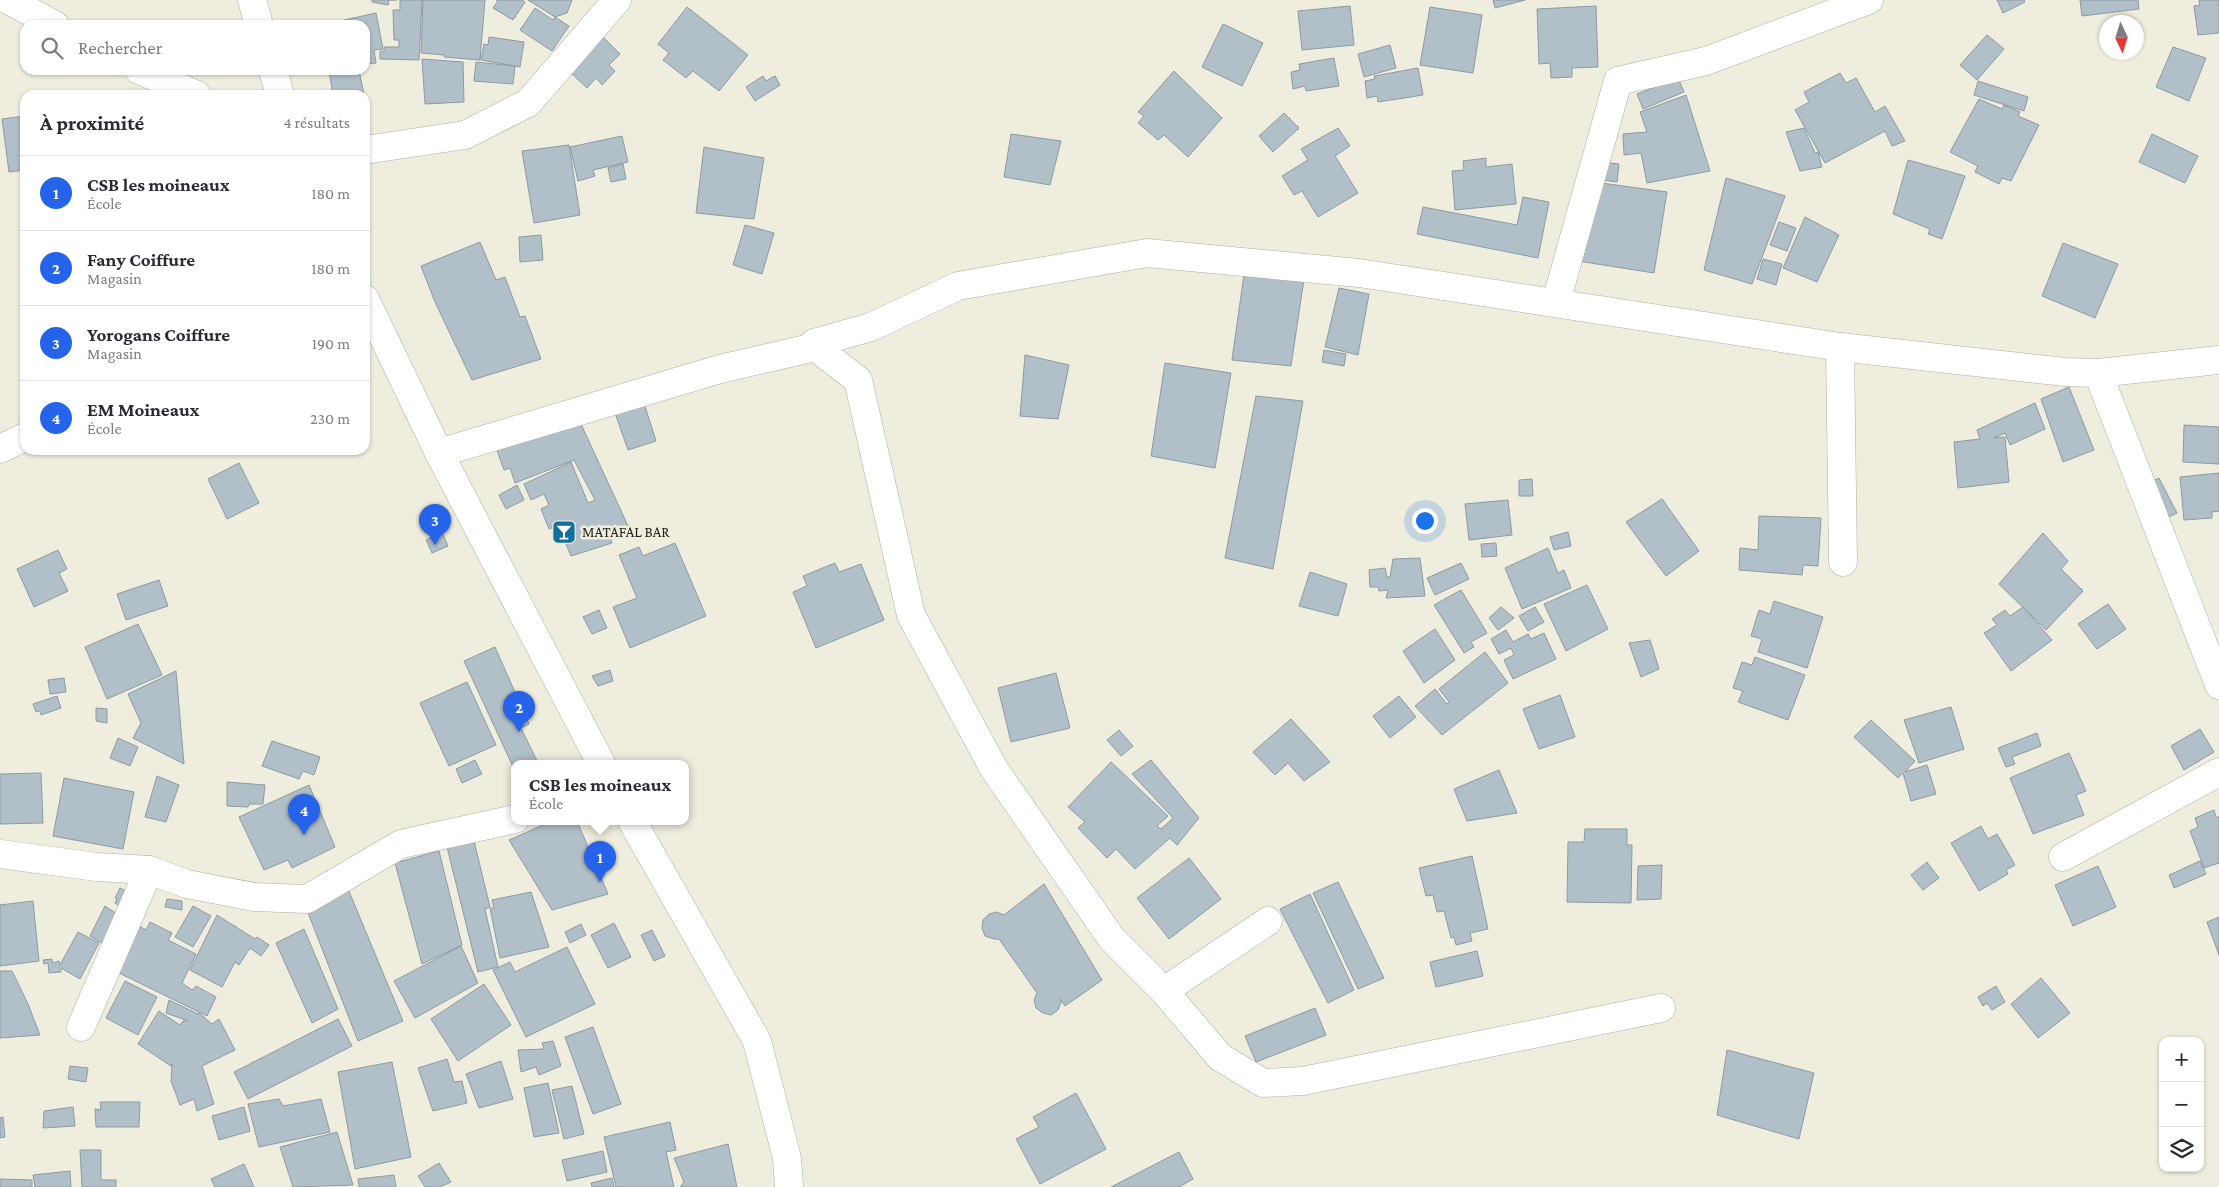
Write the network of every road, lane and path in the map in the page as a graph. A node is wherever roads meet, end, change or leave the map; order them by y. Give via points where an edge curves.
1 (8, 0) edge
2 (252, 0) edge
3 (617, 0) edge
4 (1869, 0) edge
5 (46, 20) edge
6 (258, 20) edge
7 (151, 75) edge
8 (274, 75) edge
9 (185, 90) edge
10 (279, 90) edge
11 (370, 149) edge
12 (1556, 302) junction
13 (370, 309) edge
14 (815, 347) junction
15 (1840, 347) junction
16 (2219, 360) edge
17 (2098, 373) junction
18 (20, 439) edge
19 (0, 449) edge
20 (439, 453) junction
21 (1843, 562) dead end
22 (2219, 685) edge
23 (599, 760) edge
24 (2219, 772) edge
25 (511, 820) edge
26 (634, 825) edge
27 (0, 854) edge
28 (2064, 857) dead end
29 (149, 870) junction
30 (1268, 921) dead end
31 (1164, 991) junction
32 (1661, 1008) dead end
33 (81, 1027) dead end
34 (790, 1187) edge

1 - 5 street
2 - 6 street
3 - 11 street via 528,103 465,135
4 - 12 street via 1706,61 1618,81
7 - 9 street
8 - 10 street
12 - 14 street via 1359,273 1148,253 958,286 871,327 814,343
12 - 15 street
13 - 20 street
14 - 20 street via 720,369
14 - 31 street via 858,380 911,615 994,769 1112,939
15 - 17 street
15 - 21 street
16 - 17 street
17 - 22 street
18 - 19 street
20 - 23 street
24 - 28 street
25 - 29 street via 402,844 307,899 254,897 186,884
26 - 34 street via 757,1041 787,1158
27 - 29 street via 97,867
29 - 33 street
30 - 31 street
31 - 32 street via 1220,1057 1264,1083 1303,1081

